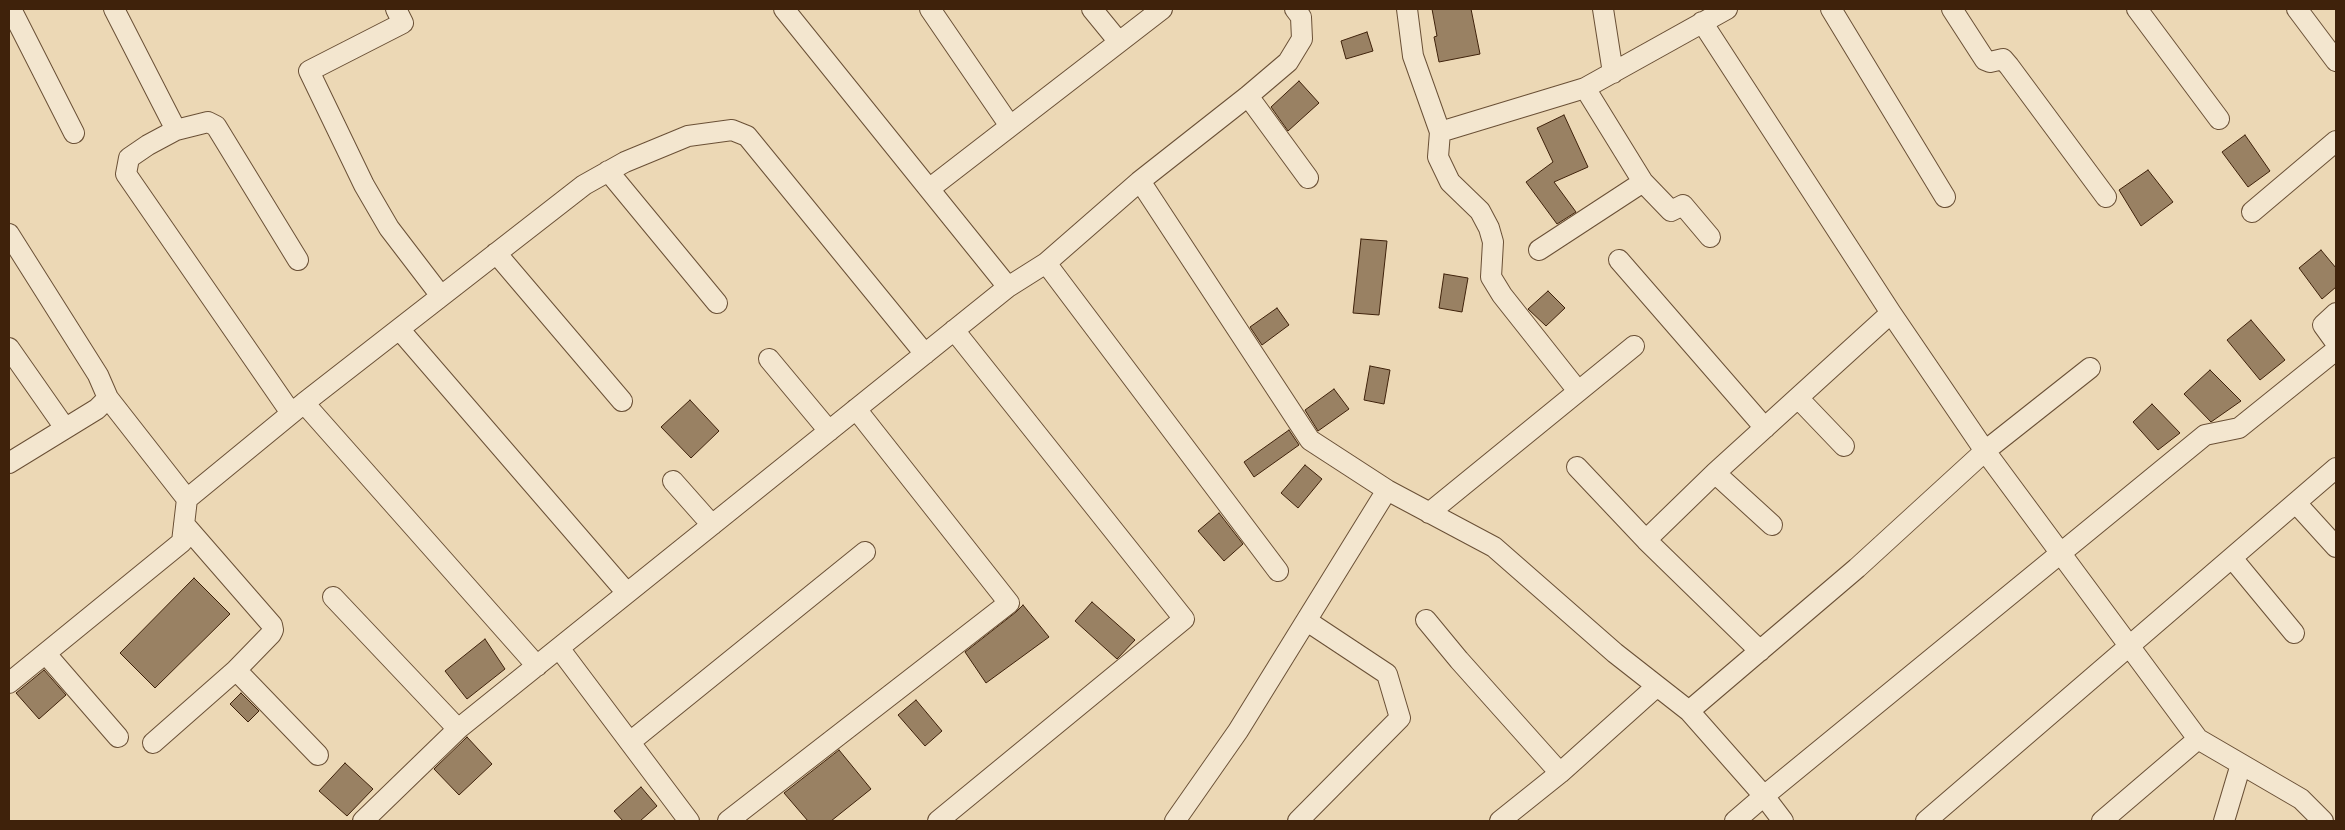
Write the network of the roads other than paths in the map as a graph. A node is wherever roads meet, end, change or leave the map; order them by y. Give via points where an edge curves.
1 (11, 9) edge
2 (114, 9) edge
3 (396, 9) edge
4 (784, 9) edge
5 (930, 9) edge
6 (1092, 9) edge
7 (1162, 9) edge
8 (1295, 9) edge
9 (1406, 9) edge
10 (1603, 9) edge
11 (1727, 9) edge
12 (1831, 9) edge
13 (1952, 9) edge
14 (2137, 9) edge
15 (2297, 9) edge
16 (1702, 22) junction
17 (1119, 42) junction
18 (2336, 61) edge
19 (1614, 73) junction
20 (1585, 88) junction
21 (1248, 96) junction
22 (2219, 119) dead end
23 (1010, 126) junction
24 (176, 130) junction
25 (1440, 132) junction
26 (74, 133) dead end
27 (2336, 141) edge
28 (608, 171) junction
29 (1308, 178) dead end
30 (1140, 181) junction
31 (1643, 182) junction
32 (929, 189) junction
33 (1945, 197) dead end
34 (2106, 197) dead end
35 (2252, 212) dead end
36 (9, 234) edge
37 (1710, 237) dead end
38 (1539, 250) dead end
39 (496, 254) junction
40 (298, 260) dead end
41 (1619, 260) dead end
42 (1046, 263) junction
43 (1008, 287) junction
44 (441, 296) junction
45 (717, 303) dead end
46 (1891, 314) junction
47 (2336, 314) edge
48 (399, 329) junction
49 (954, 330) junction
50 (2336, 343) edge
51 (1634, 346) dead end
52 (9, 348) edge
53 (2336, 350) edge
54 (925, 354) junction
55 (769, 359) dead end
56 (2090, 368) dead end
57 (1578, 391) junction
58 (108, 398) junction
59 (1798, 398) junction
60 (622, 402) dead end
61 (297, 408) junction
62 (856, 409) junction
63 (65, 428) junction
64 (1765, 428) junction
65 (829, 431) junction
66 (1844, 446) dead end
67 (1985, 451) junction
68 (9, 463) edge
69 (1577, 467) dead end
70 (2336, 468) edge
71 (1715, 473) junction
72 (673, 481) dead end
73 (1388, 490) junction
74 (187, 499) junction
75 (2296, 503) junction
76 (1429, 513) junction
77 (184, 524) junction
78 (712, 525) junction
79 (1772, 525) dead end
80 (1646, 540) junction
81 (2336, 547) edge
82 (865, 552) dead end
83 (2060, 553) junction
84 (2232, 558) junction
85 (1278, 570) dead end
86 (628, 593) junction
87 (333, 597) dead end
88 (1426, 620) dead end
89 (1307, 621) junction
90 (2294, 633) dead end
91 (2130, 645) junction
92 (559, 648) junction
93 (1760, 651) junction
94 (46, 654) junction
95 (537, 666) junction
96 (236, 670) junction
97 (9, 683) edge
98 (1656, 687) junction
99 (1689, 711) junction
100 (458, 729) junction
101 (118, 737) dead end
102 (2198, 739) junction
103 (630, 742) junction
104 (153, 743) dead end
105 (318, 755) dead end
106 (2241, 764) junction
107 (1560, 773) junction
108 (1764, 796) junction
109 (363, 821) edge
110 (689, 821) edge
111 (728, 821) edge
112 (938, 821) edge
113 (1176, 821) edge
114 (1298, 821) edge
115 (1500, 821) edge
116 (1734, 821) edge
117 (1783, 821) edge
118 (1926, 821) edge
119 (2102, 821) edge
120 (2224, 821) edge
121 (2323, 821) edge

1 - 26 street
2 - 24 street
3 - 44 street via 402,23 308,70 364,185 389,228
4 - 32 street
5 - 23 street
6 - 17 street
7 - 17 street
8 - 21 street via 1302,17 1302,40 1288,62
9 - 25 street via 1414,56
10 - 19 street
11 - 16 street
12 - 33 street
13 - 34 street via 1985,60 2003,59 2009,66
14 - 22 street
15 - 18 street
16 - 19 street
16 - 46 street
17 - 23 street
19 - 20 street
20 - 25 street
20 - 31 street
21 - 29 street
21 - 30 street
23 - 32 street
24 - 40 street via 208,122 216,126
24 - 61 street via 129,158 126,174
25 - 57 street via 1438,157 1450,182 1480,211 1489,228 1493,242 1491,277
27 - 35 street
28 - 39 street via 584,185
28 - 45 street
28 - 54 street via 688,136 732,130 746,136
30 - 42 street
30 - 73 street via 1310,440
31 - 37 street via 1672,211 1683,204
31 - 38 street
32 - 43 street
36 - 58 street via 98,375
39 - 44 street
39 - 60 street
41 - 64 street
42 - 43 street
42 - 85 street
43 - 49 street
44 - 48 street
46 - 59 street
46 - 67 street
47 - 50 street via 2322,325
48 - 61 street
48 - 86 street
49 - 54 street
49 - 112 street via 1184,619
51 - 57 street
52 - 63 street
53 - 83 street via 2239,428 2205,434
54 - 62 street
55 - 65 street
56 - 67 street
57 - 76 street
58 - 63 street via 97,409
58 - 74 street
59 - 64 street
59 - 66 street
61 - 74 street
61 - 95 street
62 - 65 street
62 - 111 street via 1009,603
63 - 68 street
64 - 71 street
65 - 78 street
67 - 83 street
67 - 93 street
69 - 80 street
70 - 75 street
71 - 79 street
71 - 80 street
72 - 78 street
73 - 76 street
73 - 89 street
74 - 77 street
75 - 81 street
75 - 84 street
76 - 98 street via 1494,548
77 - 94 street via 182,542
77 - 96 street via 272,625 271,634
78 - 86 street
80 - 93 street
82 - 103 street
83 - 91 street
83 - 108 street
84 - 90 street
84 - 91 street
86 - 92 street
87 - 100 street
88 - 107 street
89 - 113 street via 1238,731
89 - 114 street via 1388,674 1400,718
91 - 102 street
91 - 118 street
92 - 95 street
92 - 103 street
93 - 99 street
94 - 97 street
94 - 101 street
95 - 100 street
96 - 104 street
96 - 105 street
98 - 99 street
98 - 107 street
99 - 108 street
100 - 109 street
102 - 106 street
102 - 119 street
103 - 110 street
106 - 120 street
106 - 121 street via 2301,799
107 - 115 street
108 - 116 street
108 - 117 street

